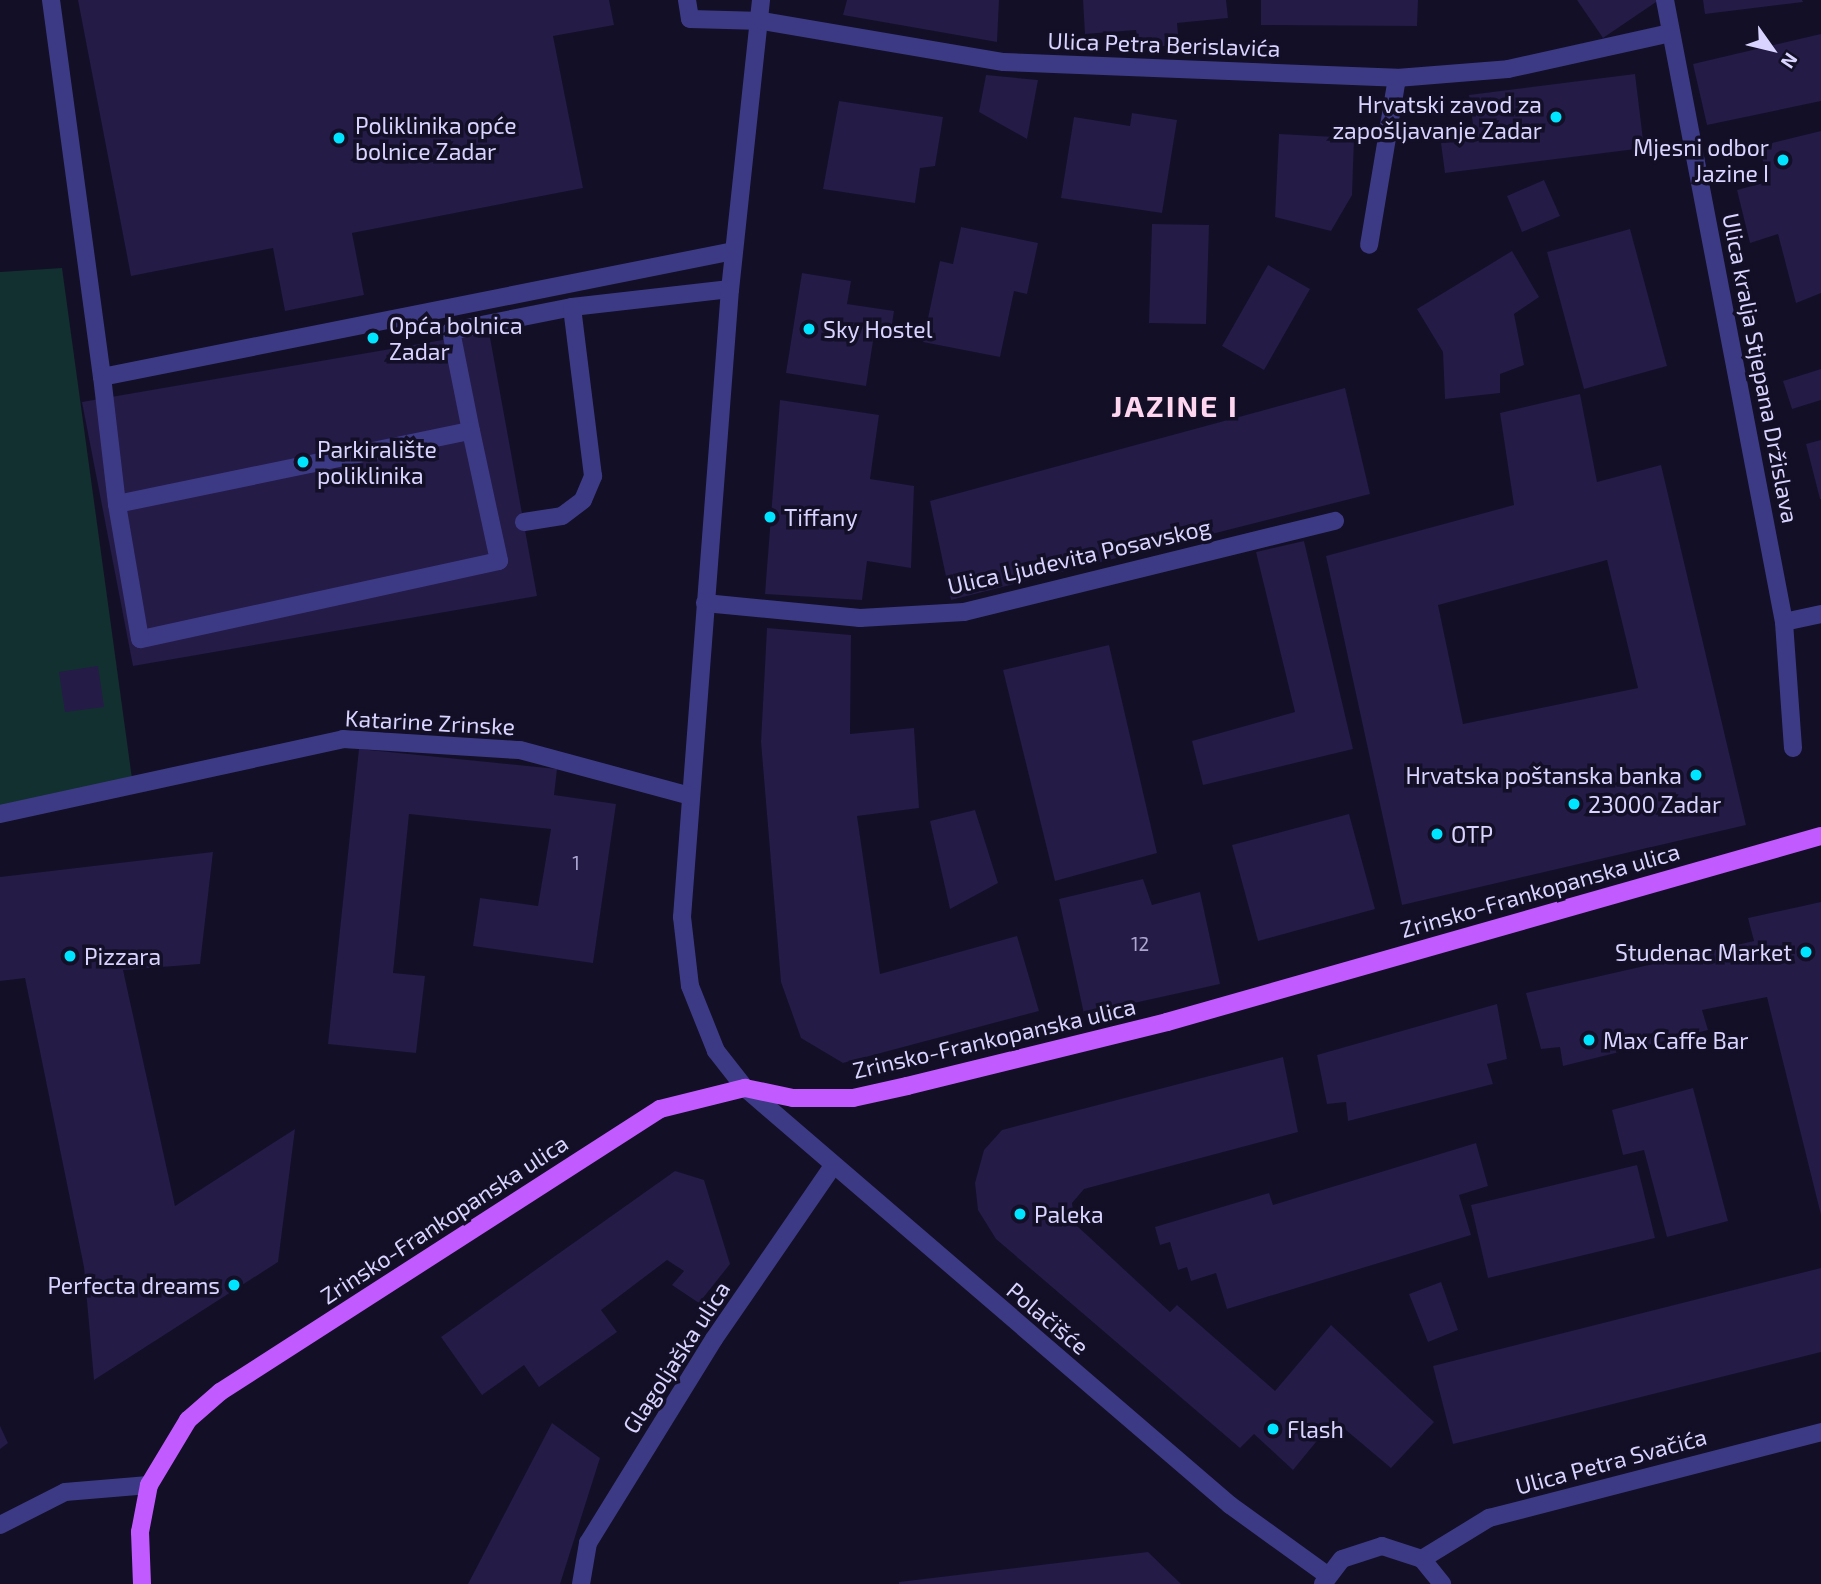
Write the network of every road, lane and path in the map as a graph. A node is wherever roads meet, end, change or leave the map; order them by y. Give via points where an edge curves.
1 (51, 0) edge
2 (687, 0) edge
3 (761, 0) edge
4 (771, 0) edge
5 (1665, 0) edge
6 (763, 21) junction
7 (1671, 33) junction
8 (1397, 78) junction
9 (1369, 245) dead end
10 (734, 251) junction
11 (730, 289) junction
12 (572, 307) junction
13 (102, 377) junction
14 (471, 431) junction
15 (117, 504) junction
16 (1335, 521) dead end
17 (524, 522) dead end
18 (705, 603) junction
19 (1821, 614) edge
20 (1784, 622) junction
21 (1793, 748) dead end
22 (691, 796) junction
23 (0, 814) edge
24 (1821, 836) edge
25 (745, 1088) junction
26 (833, 1166) junction
27 (1821, 1432) edge
28 (149, 1485) junction
29 (0, 1525) edge
30 (1422, 1559) junction
31 (1325, 1579) edge
32 (142, 1584) edge
33 (581, 1584) edge
34 (1442, 1584) edge

1 - 13 street
2 - 6 street, Ulica Petra Berislavića via 690,19
3 - 6 street
4 - 6 street
5 - 7 street, Ulica kralja Stjepana Držislava
6 - 8 street, Ulica Petra Berislavića via 1004,62
6 - 10 street
7 - 8 street, Ulica Petra Berislavića via 1508,69
7 - 20 street, Ulica kralja Stjepana Držislava
8 - 9 street
10 - 11 street
10 - 13 street
11 - 12 street
11 - 18 street
12 - 14 street via 451,331
12 - 17 street via 593,476 583,500 562,516
13 - 15 street
14 - 15 street
14 - 15 street via 499,561 139,639
16 - 18 street, Ulica Ljudevita Posavskog via 964,612 860,618
18 - 22 street
19 - 20 street
20 - 21 street, Ulica kralja Stjepana Držislava
22 - 23 street, Katarine Zrinske via 520,750 343,739
22 - 25 street via 682,917 690,986 716,1051
24 - 25 main road, Zrinsko-Frankopanska ulica via 1167,1022 907,1086 853,1098 793,1098
25 - 26 street, Polačišće
25 - 28 main road, Zrinsko-Frankopanska ulica via 660,1109 220,1392 188,1420
26 - 31 street, Polačišće via 1230,1505
26 - 33 street, Glagoljaška ulica via 714,1339 588,1543
27 - 30 street, Ulica Petra Svačića via 1489,1518
28 - 29 street via 65,1492
28 - 32 main road, Zrinsko-Frankopanska ulica via 139,1532
30 - 31 street, Polačišće via 1393,1548 1361,1549
30 - 34 street

